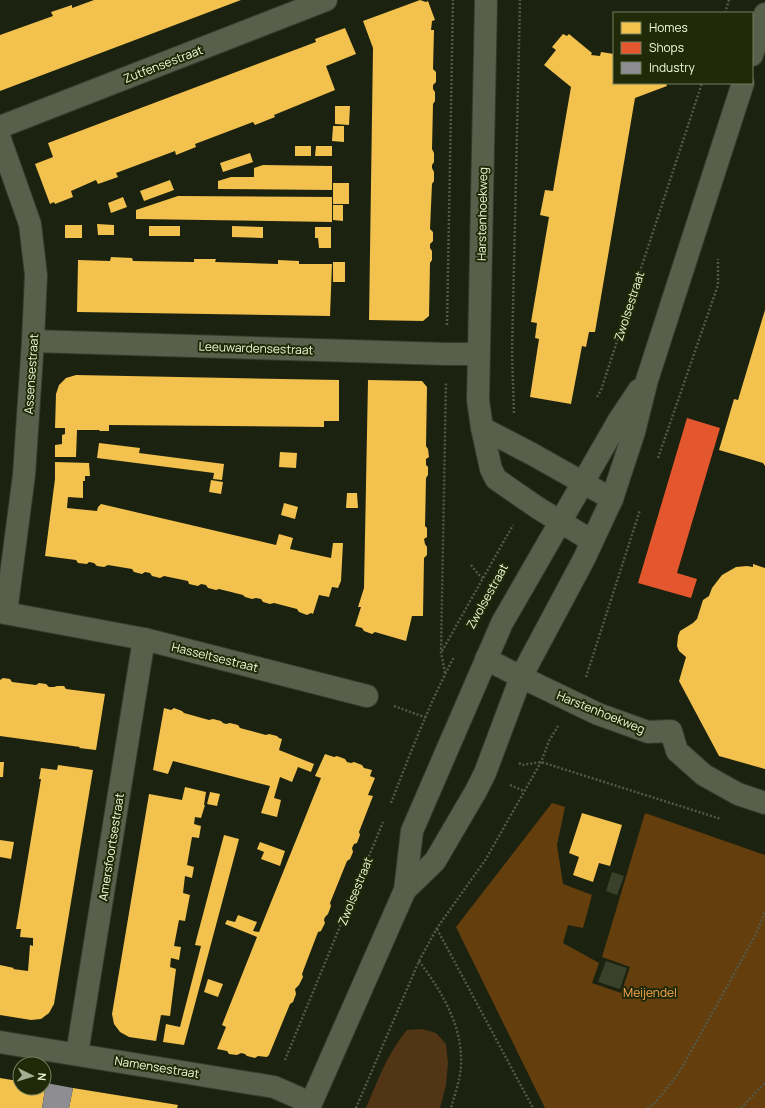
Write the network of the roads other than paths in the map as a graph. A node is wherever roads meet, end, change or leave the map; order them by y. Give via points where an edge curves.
1 (326, 0) edge
2 (486, 0) edge
3 (765, 14) edge
4 (753, 52) edge
5 (743, 84) edge
6 (0, 127) edge
7 (0, 139) edge
8 (33, 341) junction
9 (479, 354) junction
10 (646, 380) junction
11 (482, 428) junction
12 (582, 482) junction
13 (612, 499) junction
14 (560, 521) junction
15 (592, 540) junction
16 (3, 612) edge
17 (144, 639) junction
18 (486, 659) junction
19 (521, 678) junction
20 (367, 696) road end
21 (765, 803) edge
22 (405, 890) junction
23 (0, 1042) edge
24 (77, 1054) junction
25 (310, 1106) edge

1 - 6 street, Zutfensestraat
2 - 9 street, Harstenhoekweg
3 - 4 street
5 - 10 street
7 - 8 street, Assensestraat via 30,224 36,275
8 - 9 street, Leeuwardensestraat
8 - 16 street, Assensestraat via 24,475
9 - 11 street, Harstenhoekweg via 478,400
10 - 12 street via 618,420
10 - 13 street via 634,432
11 - 12 street
11 - 14 street, Harstenhoekweg via 491,469 496,479
12 - 13 street
12 - 14 street
13 - 15 street
14 - 15 street, Harstenhoekweg
14 - 18 street via 502,623
15 - 19 street
16 - 17 street, Hasseltsestraat
17 - 20 street, Hasseltsestraat
17 - 24 street, Amersfoortsestraat
18 - 19 street, Harstenhoekweg
18 - 22 street via 412,831
19 - 21 street, Harstenhoekweg via 598,714 648,732 672,731 677,751 704,775 738,794
19 - 22 street via 476,791 435,862
22 - 25 street
23 - 24 street, Namensestraat
24 - 25 street, Namensestraat via 274,1086

